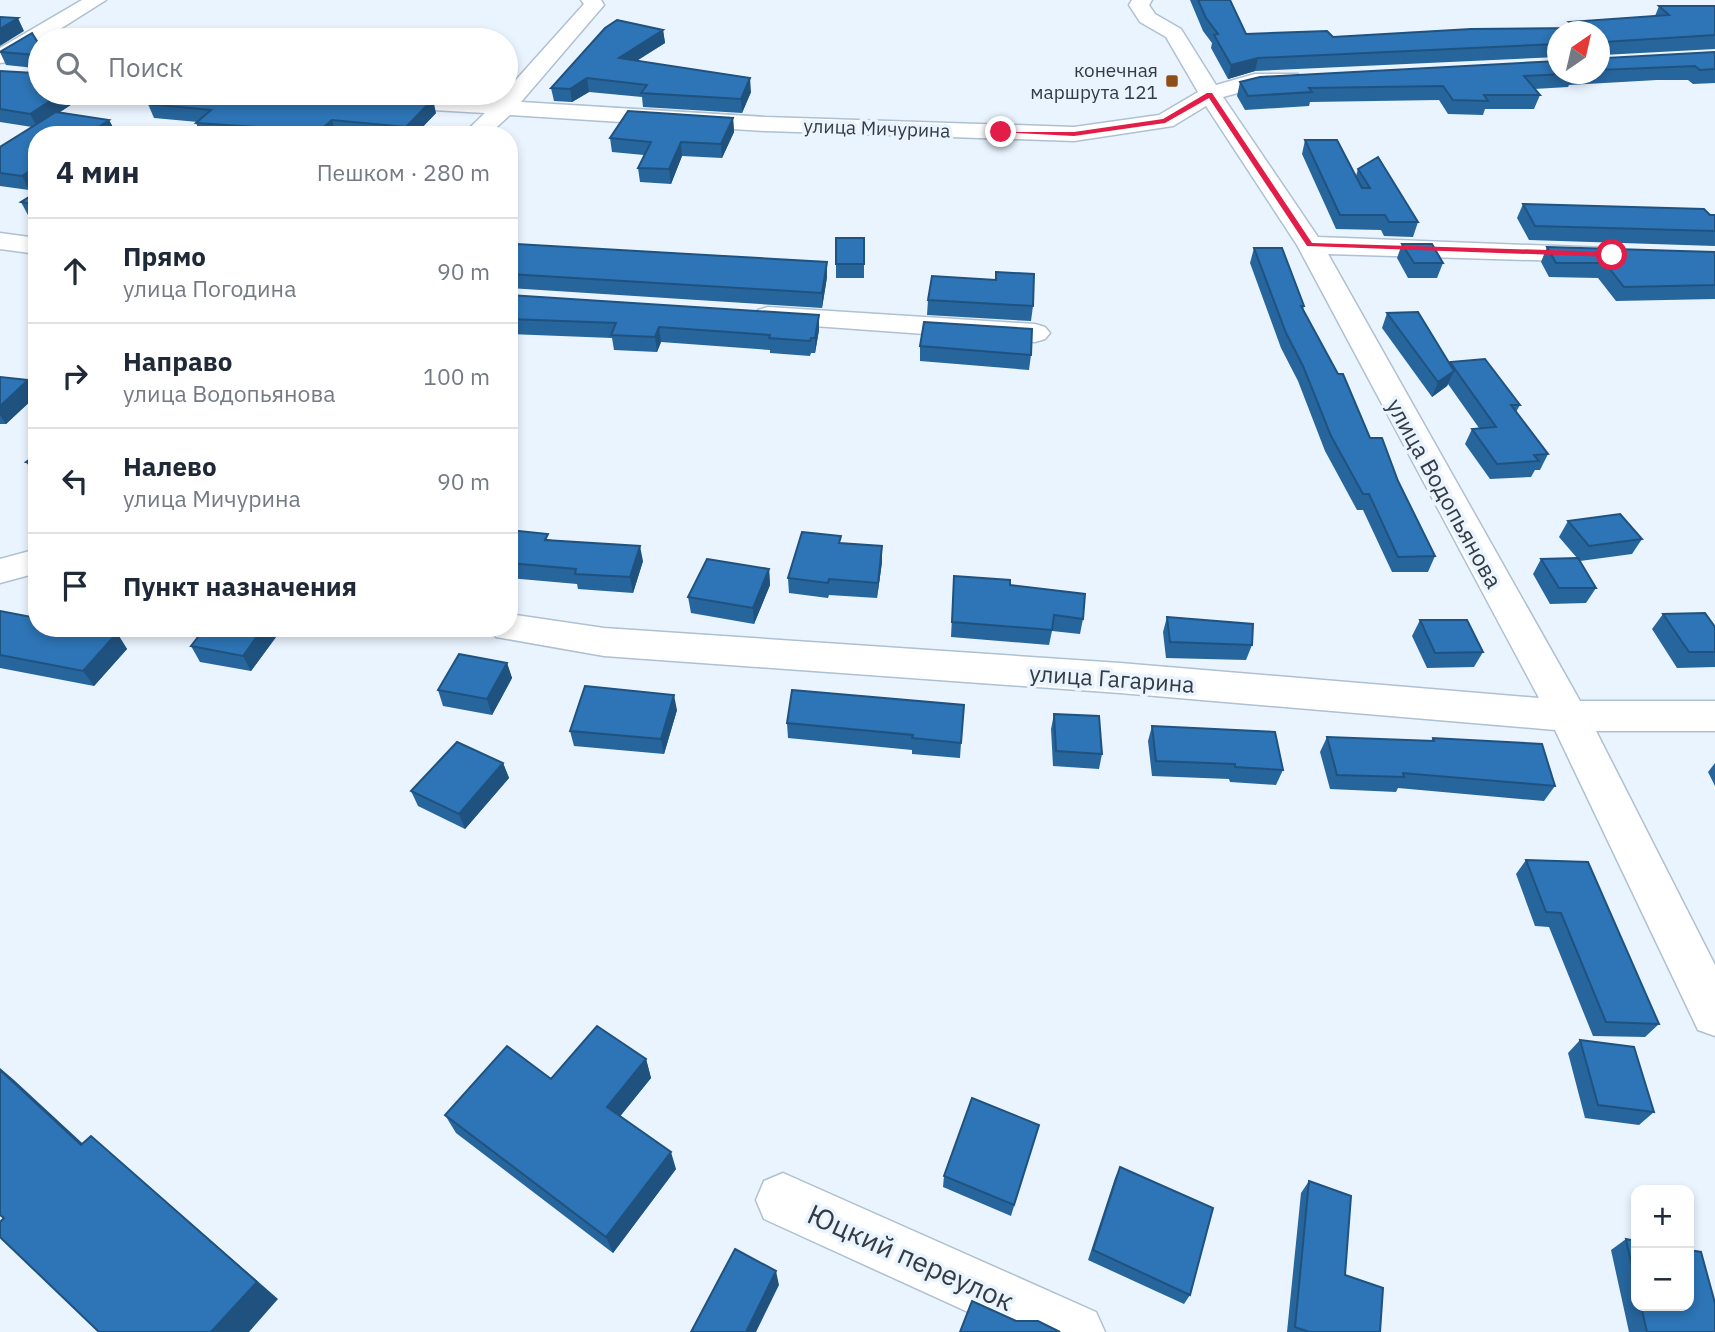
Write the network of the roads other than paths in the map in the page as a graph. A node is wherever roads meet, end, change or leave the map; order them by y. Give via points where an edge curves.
1 (96, 0) edge
2 (591, 0) edge
3 (1142, 0) edge
4 (49, 28) edge
5 (28, 40) edge
6 (0, 57) edge
7 (1310, 78) edge
8 (518, 91) edge
9 (1210, 94) junction
10 (458, 105) edge
11 (506, 105) edge
12 (503, 108) junction
13 (484, 126) edge
14 (0, 241) edge
15 (28, 245) edge
16 (1310, 245) junction
17 (1625, 255) edge
18 (742, 314) edge
19 (1035, 333) edge
20 (0, 546) edge
21 (28, 552) edge
22 (28, 563) edge
23 (0, 571) edge
24 (518, 629) edge
25 (1568, 716) junction
26 (1715, 716) edge
27 (1715, 1014) edge
28 (783, 1200) dead end
29 (1076, 1332) edge

1 - 4 street
2 - 8 street via 594,5
3 - 9 street, улица Водопьянова via 1139,5 1147,18 1174,33
5 - 6 street
7 - 9 street, улица Мичурина via 1255,81
9 - 12 street, улица Мичурина via 1165,121 1074,134 766,124
9 - 16 street, улица Водопьянова
10 - 12 street, улица Мичурина
11 - 12 street
12 - 13 street
14 - 15 street
16 - 17 street
16 - 25 street, улица Водопьянова
18 - 19 street
20 - 21 street
22 - 23 street
24 - 25 street, улица Гагарина via 604,642 1120,678
25 - 26 street, улица Гагарина
25 - 27 street, улица Водопьянова
28 - 29 street, Юцкий переулок

